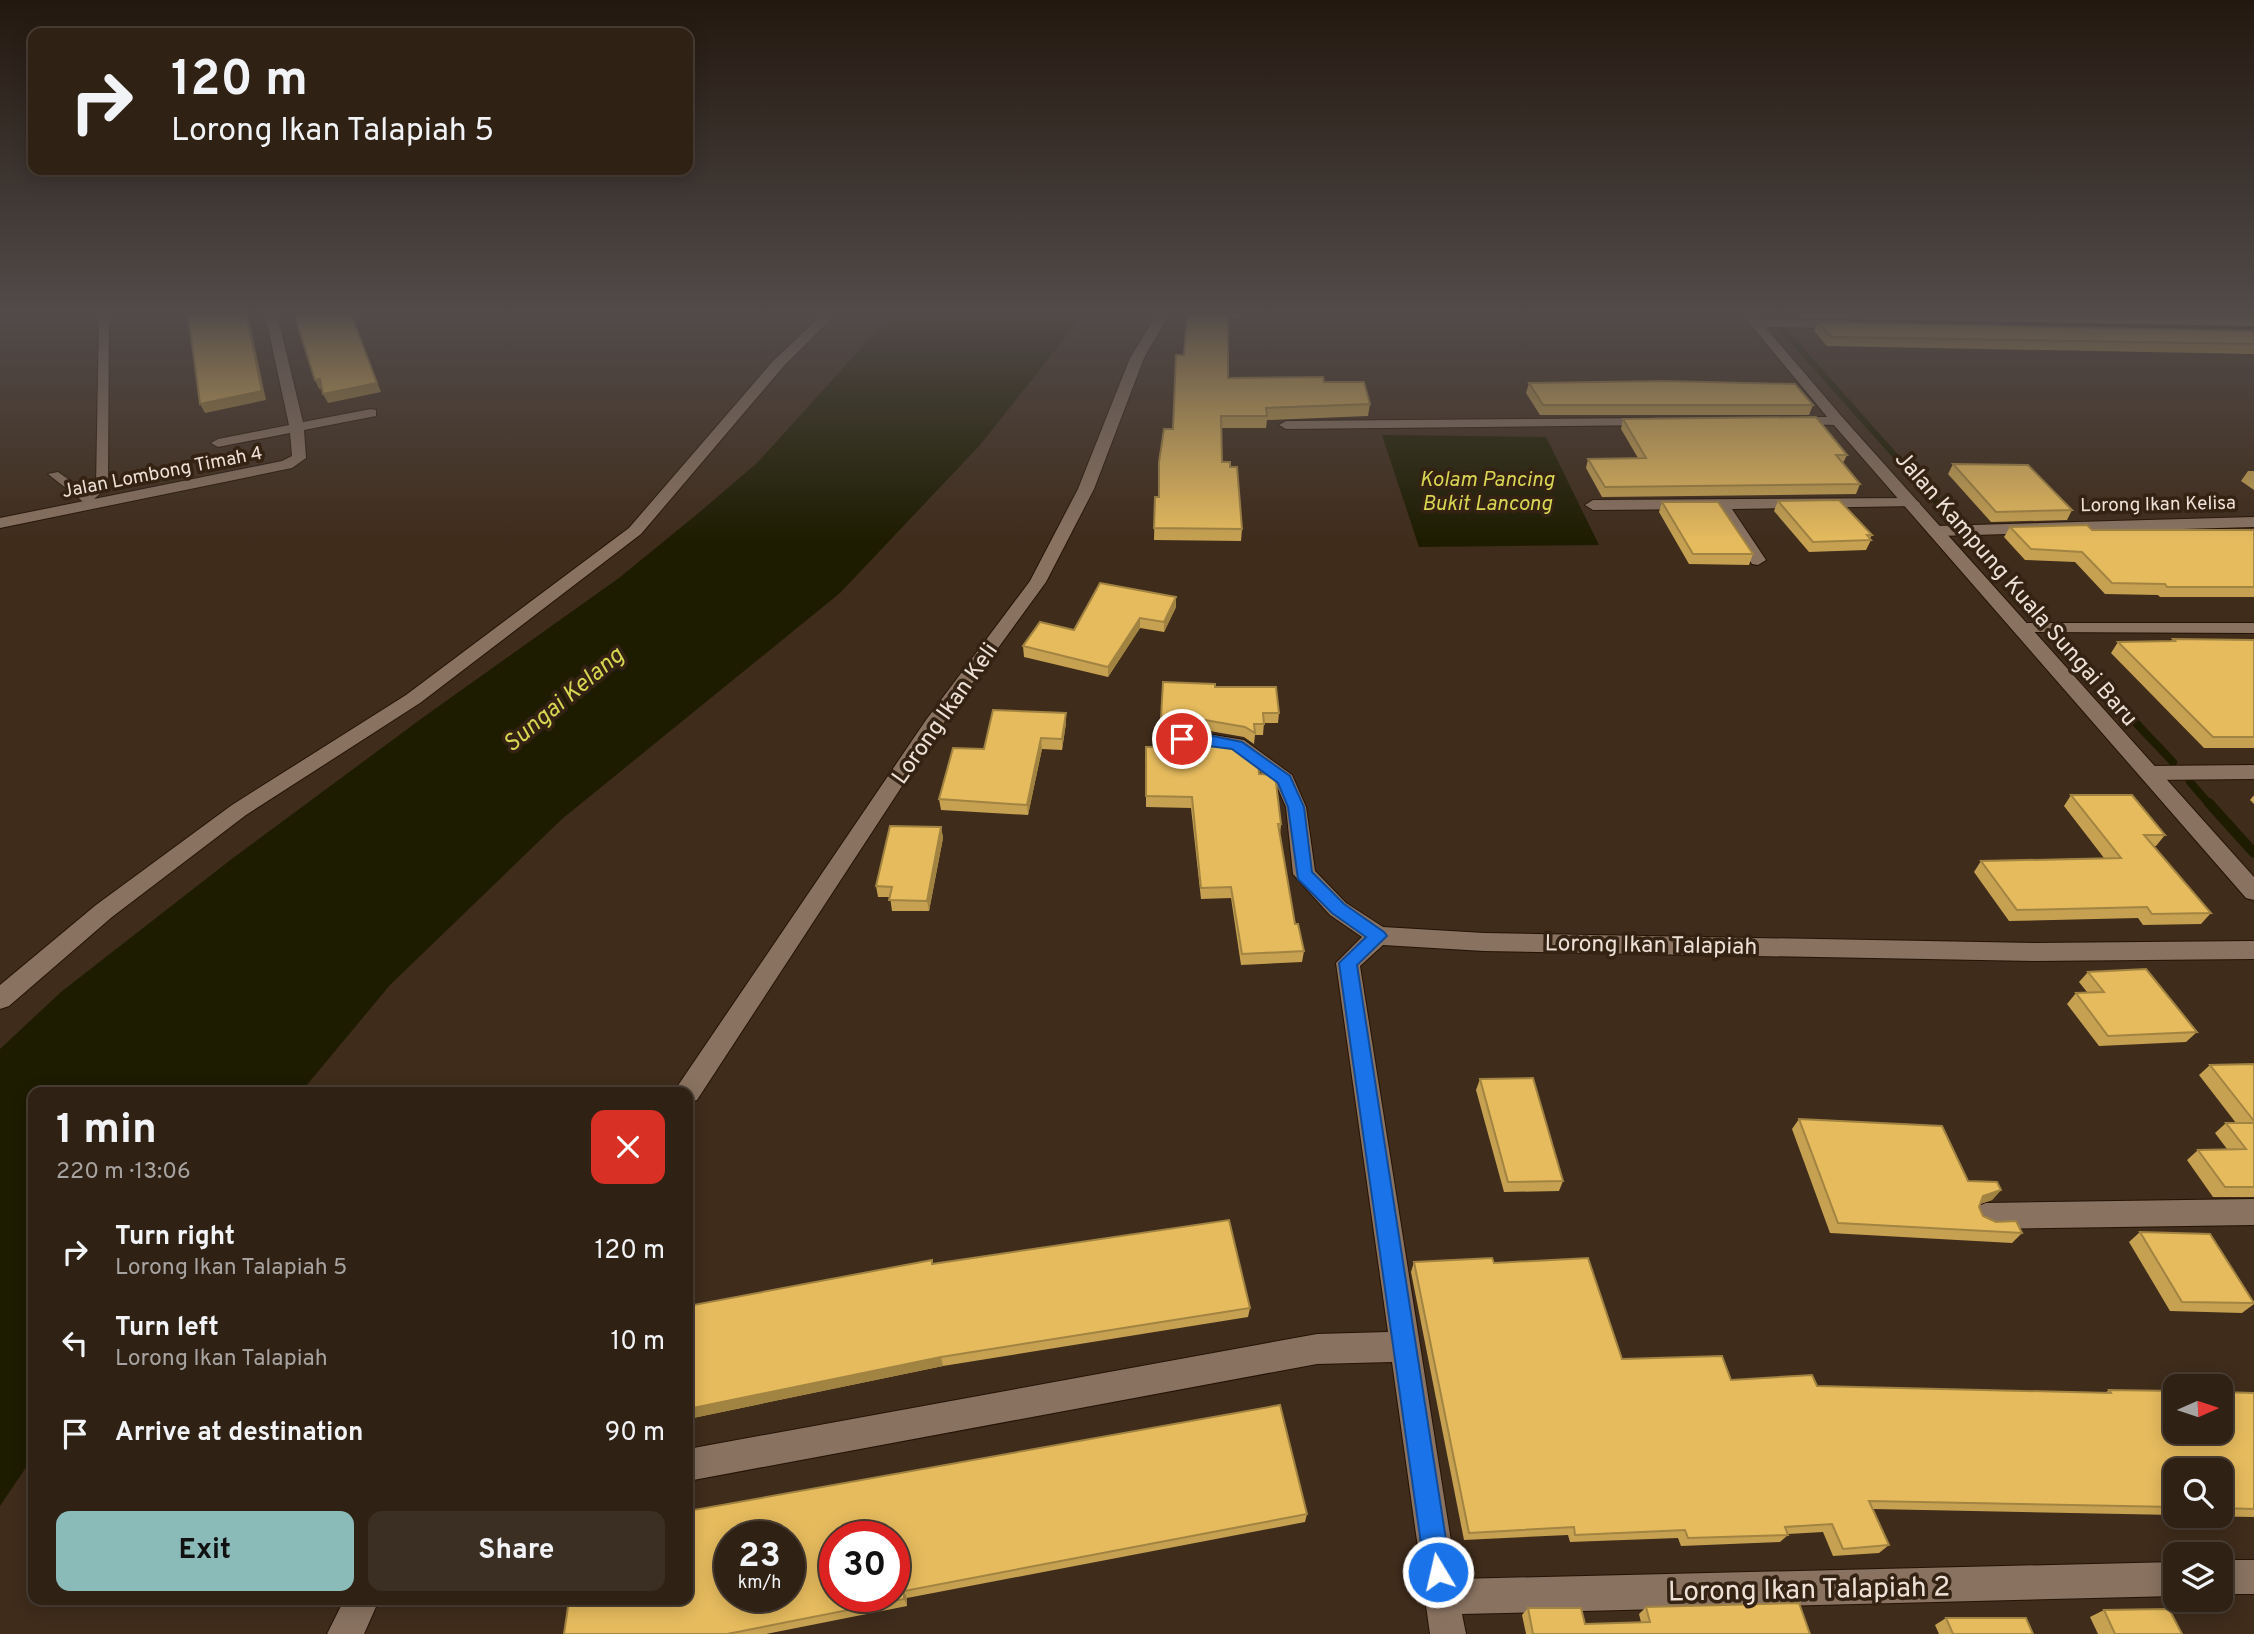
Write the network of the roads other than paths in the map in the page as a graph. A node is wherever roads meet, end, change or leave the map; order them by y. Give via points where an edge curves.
1 (103, 390) edge
2 (289, 390) edge
3 (756, 390) edge
4 (1124, 390) edge
5 (1814, 390) edge
6 (371, 413) dead end
7 (1838, 421) junction
8 (1286, 425) edge
9 (297, 427) junction
10 (1624, 435) edge
11 (1854, 435) junction
12 (218, 443) dead end
13 (54, 474) dead end
14 (90, 501) junction
15 (1912, 503) junction
16 (1721, 504) junction
17 (1593, 505) dead end
18 (2254, 522) edge
19 (0, 523) edge
20 (1937, 531) junction
21 (1758, 560) dead end
22 (2021, 628) junction
23 (2254, 628) edge
24 (1182, 739) edge
25 (2254, 772) edge
26 (2149, 774) junction
27 (2254, 892) edge
28 (1378, 936) junction
29 (2254, 950) edge
30 (0, 999) edge
31 (691, 1087) edge
32 (2254, 1212) edge
33 (1986, 1216) edge
34 (1404, 1347) junction
35 (693, 1464) edge
36 (2233, 1577) edge
37 (2254, 1577) edge
38 (2163, 1579) edge
39 (1442, 1597) junction
40 (360, 1605) edge
41 (345, 1634) edge
42 (1448, 1634) edge

1 - 14 lane via 102,487
2 - 9 street
3 - 30 street via 635,531 412,699 239,810 104,911
4 - 31 street, Lorong Ikan Keli via 1086,489 1038,582 933,724
5 - 7 street, Jalan Kampung Kuala Sungai Baru
6 - 9 street
7 - 11 street, Jalan Kampung Kuala Sungai Baru
7 - 11 street via 1785,428
8 - 10 street via 1669,429
9 - 12 street
9 - 14 street, Jalan Lombong Timah 4 via 299,457 287,465
11 - 15 street, Jalan Kampung Kuala Sungai Baru
13 - 14 lane
14 - 19 street, Jalan Lombong Timah 4
15 - 16 street
15 - 20 street, Jalan Kampung Kuala Sungai Baru
16 - 17 street
16 - 21 street
18 - 20 street, Lorong Ikan Kelisa
20 - 22 street, Jalan Kampung Kuala Sungai Baru
22 - 23 street
22 - 26 street, Jalan Kampung Kuala Sungai Baru
24 - 28 street via 1237,745 1284,780 1296,807 1304,874 1338,909
25 - 26 street
26 - 27 street, Jalan Kampung Kuala Sungai Baru
28 - 29 street, Lorong Ikan Talapiah via 2034,952
28 - 34 street via 1348,963
32 - 33 street
34 - 35 street via 1317,1349
34 - 39 street
36 - 37 street
38 - 39 street, Lorong Ikan Talapiah 2
39 - 42 street
40 - 41 street

